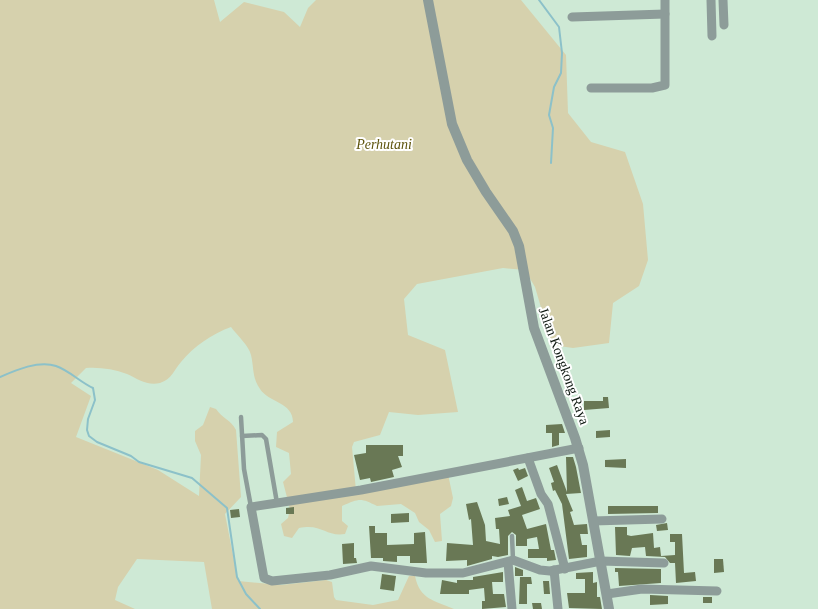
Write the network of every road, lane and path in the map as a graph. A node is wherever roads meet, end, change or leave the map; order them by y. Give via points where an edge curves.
1 (428, 0) edge
2 (665, 0) edge
3 (712, 0) edge
4 (723, 0) edge
5 (665, 14) junction
6 (572, 17) dead end
7 (724, 25) dead end
8 (712, 36) dead end
9 (590, 88) dead end
10 (241, 417) dead end
11 (242, 436) junction
12 (579, 448) junction
13 (528, 458) junction
14 (277, 503) junction
15 (251, 507) junction
16 (662, 519) dead end
17 (593, 521) junction
18 (512, 536) dead end
19 (511, 561) junction
20 (601, 561) junction
21 (664, 563) dead end
22 (565, 569) junction
23 (554, 570) junction
24 (717, 591) dead end
25 (606, 594) junction
26 (512, 609) edge
27 (558, 609) edge
28 (609, 609) edge

1 - 12 street, Jalan Kongkong Raya via 452,124 466,160 513,231 519,246 534,328
2 - 5 street
3 - 8 street
4 - 7 street
5 - 6 street
5 - 9 street via 665,86
10 - 11 lane
11 - 14 lane via 262,435 266,439
11 - 15 lane
12 - 13 street
12 - 17 street, Jalan Kongkong Raya
13 - 14 street
13 - 22 street via 548,504
14 - 15 street
15 - 19 street via 264,578 272,581 343,573 370,566 426,573 463,573
16 - 17 street
17 - 20 street, Jalan Kongkong Raya
18 - 19 lane
19 - 23 street via 540,570
19 - 26 street
20 - 21 street
20 - 22 street
20 - 25 street, Jalan Kongkong Raya
22 - 23 street
23 - 27 street
24 - 25 street via 642,589
25 - 28 street, Jalan Kongkong Raya

